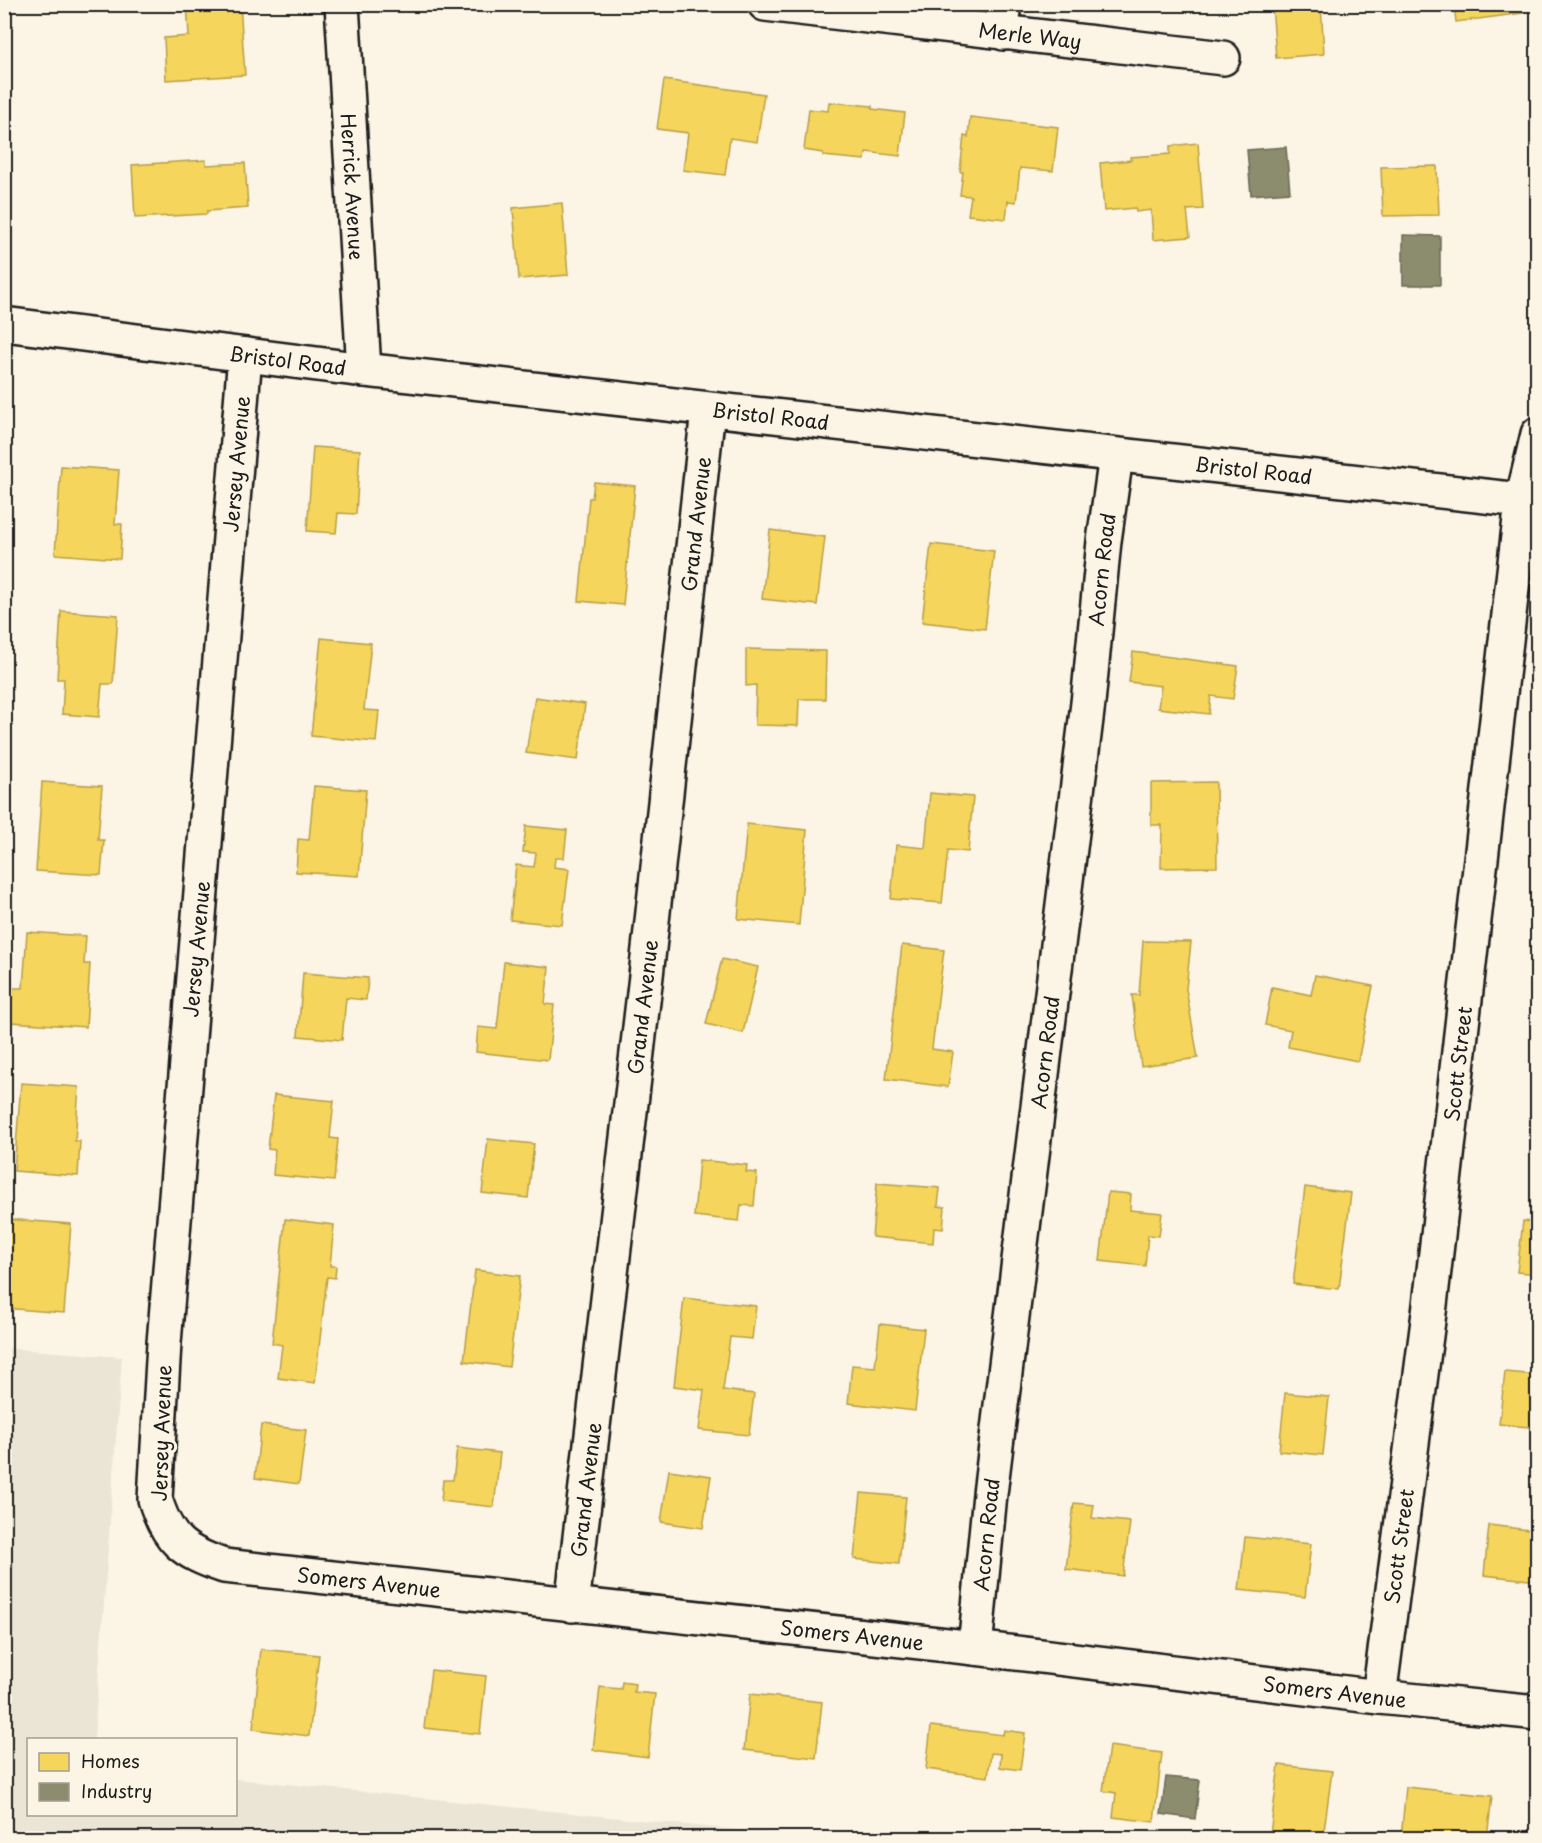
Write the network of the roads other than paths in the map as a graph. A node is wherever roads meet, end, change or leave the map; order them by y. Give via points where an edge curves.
1 (342, 4) edge
2 (765, 4) edge
3 (1003, 19) edge
4 (1223, 58) dead end
5 (4, 324) edge
6 (245, 355) junction
7 (364, 370) junction
8 (708, 410) junction
9 (1538, 434) edge
10 (1116, 456) junction
11 (1530, 502) edge
12 (173, 1538) joint
13 (572, 1605) junction
14 (975, 1648) junction
15 (1379, 1696) junction
16 (1538, 1713) edge

1 - 7 street, Herrick Avenue
2 - 3 street, Merle Way
3 - 4 street, Merle Way
5 - 6 street, Bristol Road
6 - 7 street, Bristol Road
6 - 12 street, Jersey Avenue via 164,1343 155,1499
7 - 8 street, Bristol Road
8 - 10 street, Bristol Road
8 - 13 street, Grand Avenue
9 - 11 street, Scott Street
10 - 11 street, Bristol Road
10 - 14 street, Acorn Road
11 - 15 street, Scott Street
12 - 13 street, Somers Avenue via 197,1557 224,1566
13 - 14 street, Somers Avenue
14 - 15 street, Somers Avenue
15 - 16 street, Somers Avenue

